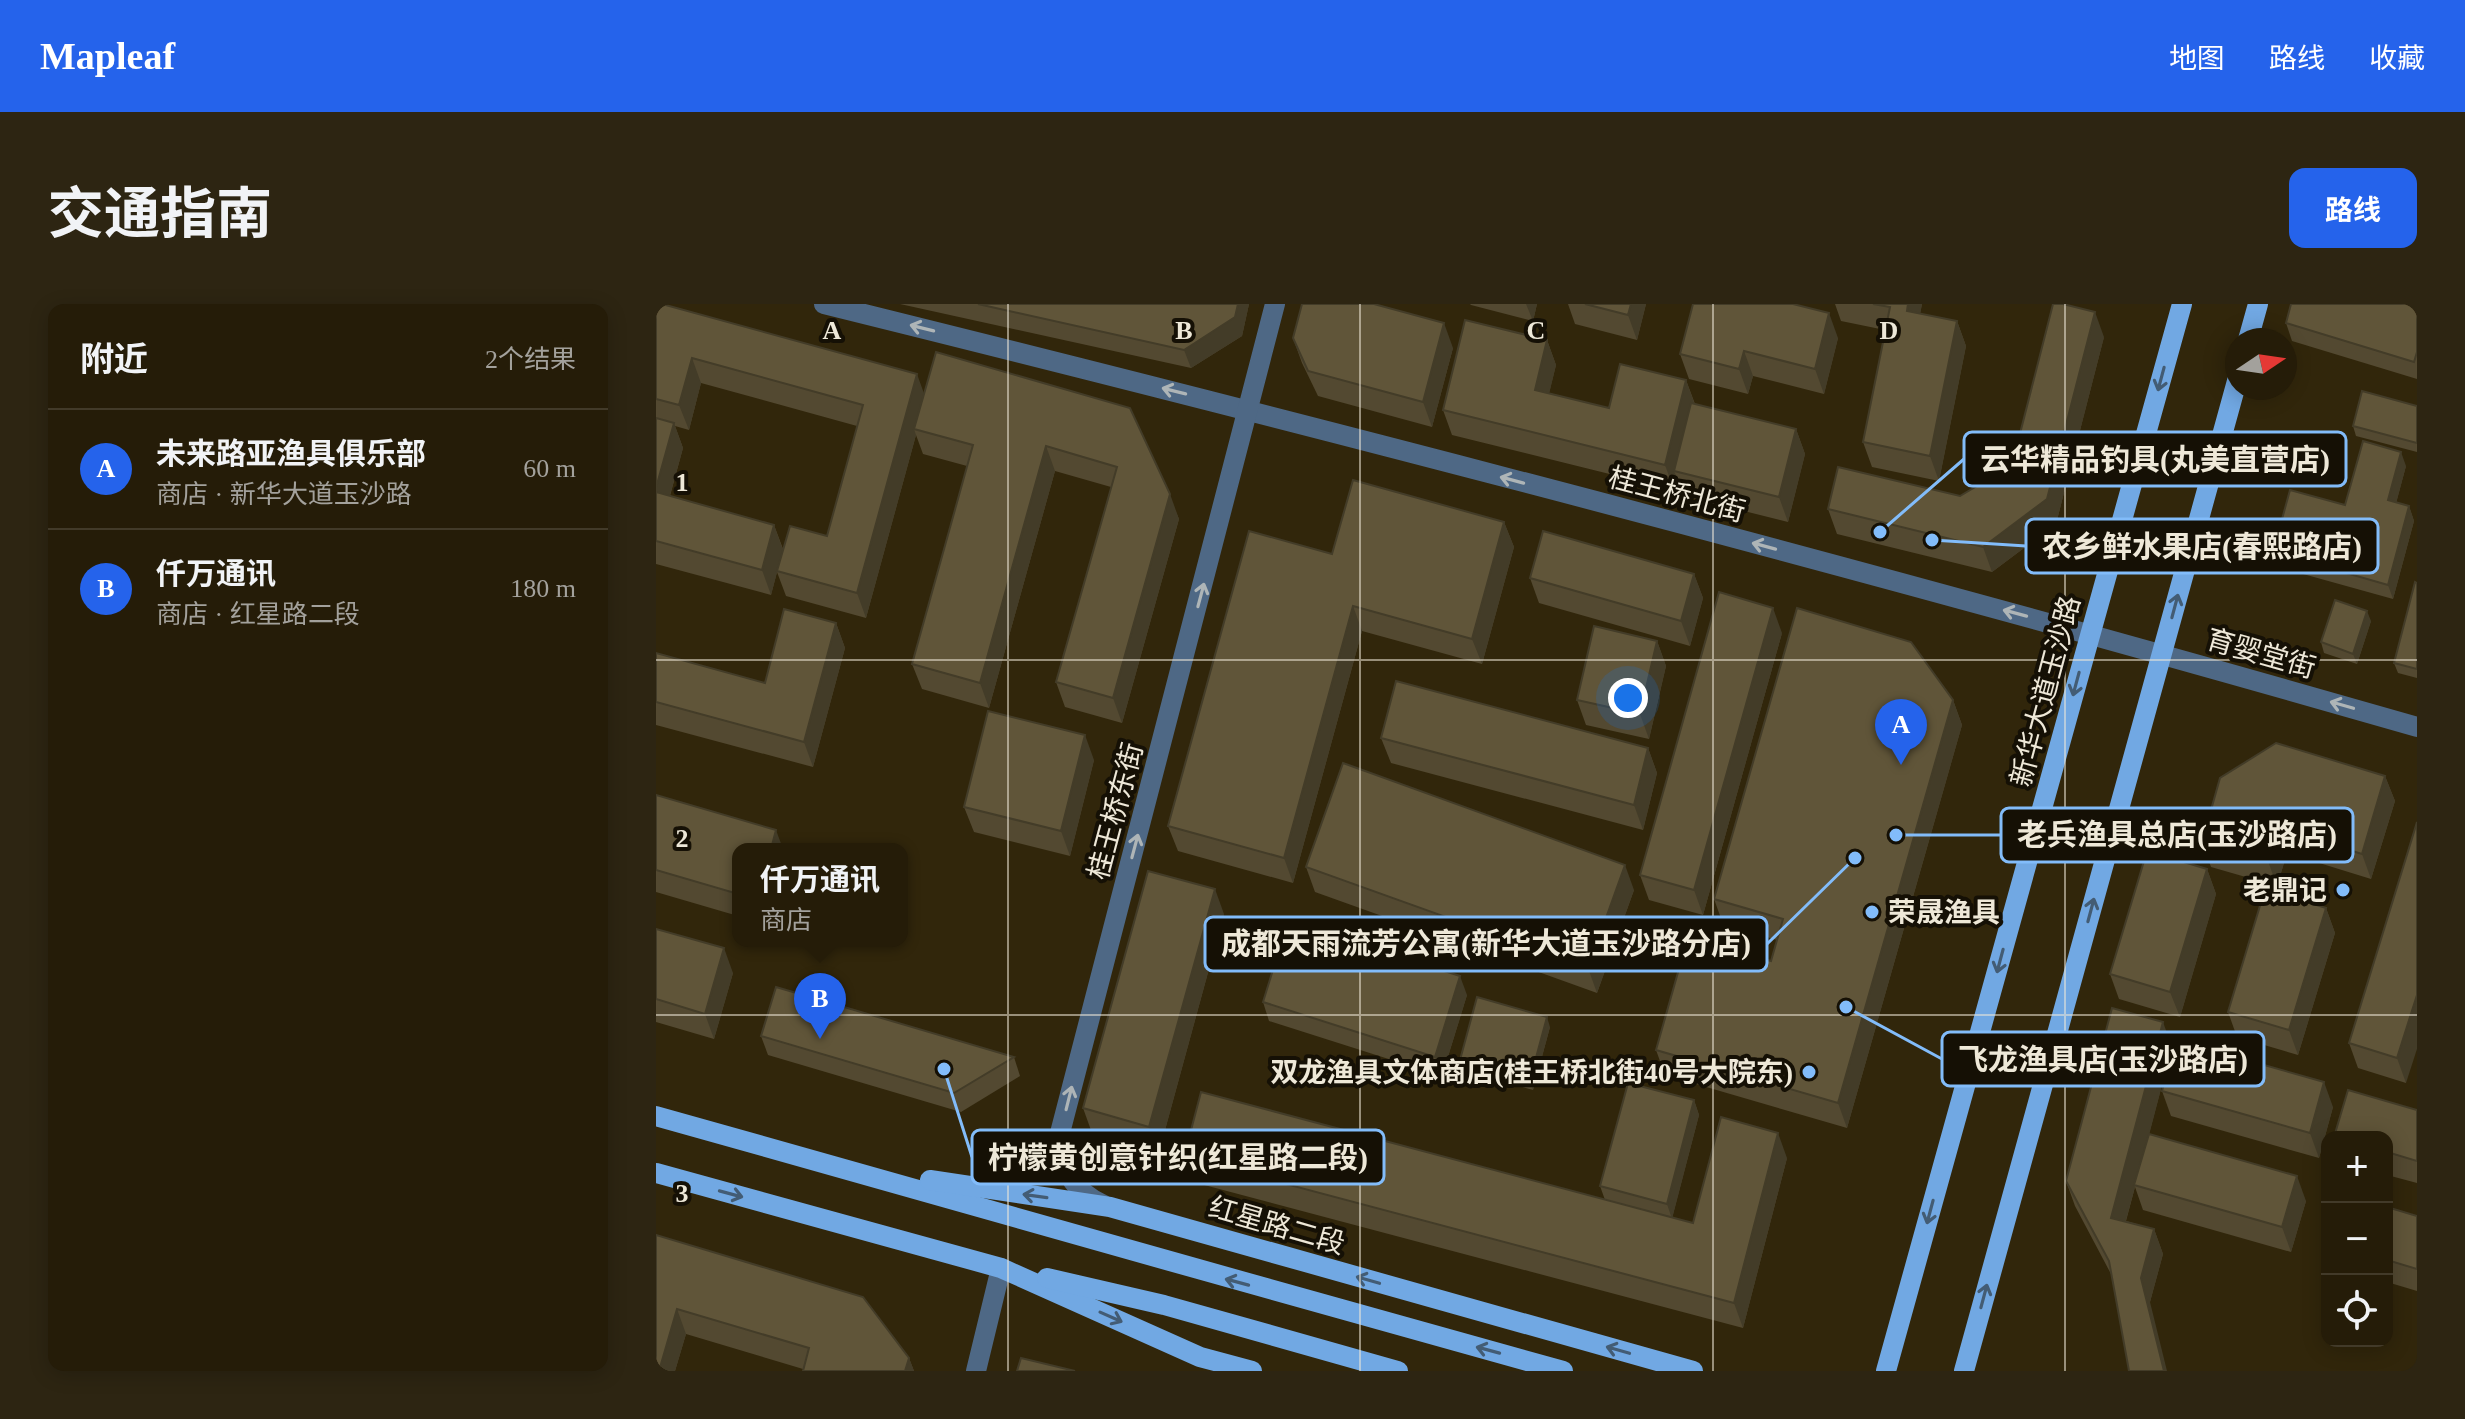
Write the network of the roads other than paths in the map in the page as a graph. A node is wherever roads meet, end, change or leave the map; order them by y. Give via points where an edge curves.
1 (824, 304) edge
2 (1275, 304) edge
3 (2182, 304) edge
4 (2258, 304) edge
5 (2251, 328) edge
6 (2232, 400) edge
7 (1250, 410) junction
8 (2090, 633) junction
9 (2162, 653) junction
10 (2417, 727) edge
11 (656, 1116) edge
12 (839, 1167) junction
13 (656, 1173) edge
14 (1110, 1207) junction
15 (1001, 1268) junction
16 (976, 1371) edge
17 (1252, 1371) edge
18 (1398, 1371) edge
19 (1563, 1371) edge
20 (1693, 1371) edge
21 (1886, 1371) edge
22 (1964, 1371) edge

7 -> 1 street, 桂王桥北街
2 - 7 street, 桂王桥东街
3 -> 8 main road, 新华大道玉沙路
4 - 5 main road
9 -> 6 main road
8 -> 7 street, 桂王桥北街
14 -> 7 street, 桂王桥东街 via 1089,1198 1067,1174 1060,1133
8 - 9 street, 育婴堂街
8 -> 21 main road, 新华大道玉沙路
10 -> 9 street, 育婴堂街
22 -> 9 main road
11 - 12 main road, 红星路二段
14 -> 12 main road, 红星路二段
19 -> 12 main road, 红星路二段
13 -> 15 main road
20 -> 14 main road, 红星路二段
15 - 16 street
15 -> 17 main road via 1200,1357
15 - 18 main road via 1164,1305

